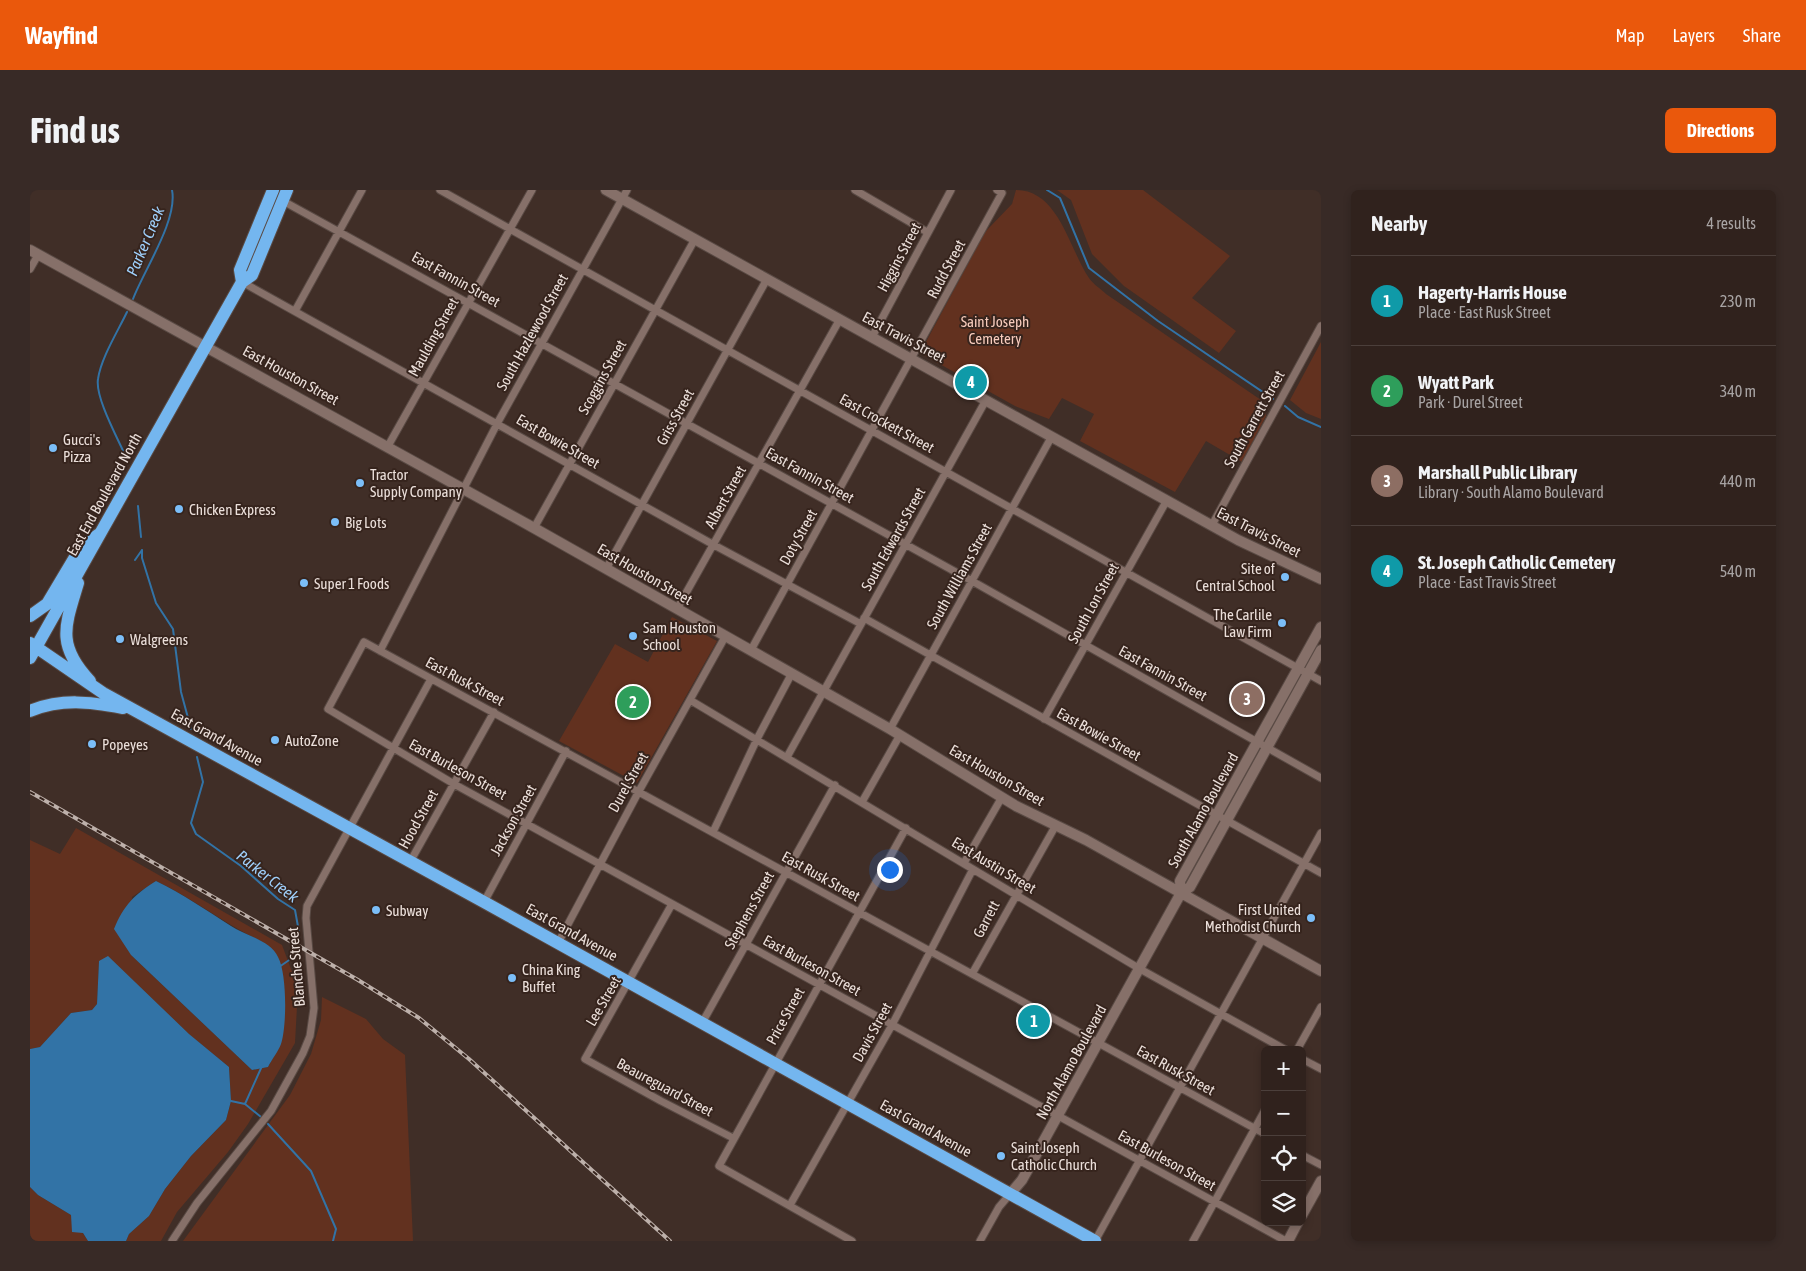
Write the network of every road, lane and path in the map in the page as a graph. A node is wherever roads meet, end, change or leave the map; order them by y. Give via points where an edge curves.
1 (273, 190) edge
2 (362, 190) edge
3 (440, 190) edge
4 (532, 190) edge
5 (606, 190) edge
6 (855, 190) edge
7 (951, 190) edge
8 (1000, 192) edge
9 (624, 194) edge
10 (285, 196) edge
11 (510, 229) junction
12 (340, 230) junction
13 (928, 232) junction
14 (695, 239) junction
15 (34, 252) edge
16 (30, 269) edge
17 (583, 270) junction
18 (767, 279) junction
19 (242, 282) junction
20 (469, 302) junction
21 (655, 310) junction
22 (295, 311) junction
23 (840, 320) junction
24 (1321, 326) edge
25 (872, 337) junction
26 (542, 342) junction
27 (207, 346) junction
28 (728, 350) junction
29 (913, 358) junction
30 (424, 382) junction
31 (615, 383) junction
32 (800, 390) junction
33 (986, 400) junction
34 (498, 422) junction
35 (687, 423) junction
36 (873, 431) junction
37 (1052, 436) junction
38 (388, 446) junction
39 (759, 463) junction
40 (570, 464) junction
41 (946, 472) junction
42 (464, 489) junction
43 (1167, 500) junction
44 (833, 504) junction
45 (642, 505) junction
46 (1012, 508) junction
47 (1212, 525) junction
48 (534, 528) junction
49 (102, 530) junction
50 (714, 544) junction
51 (906, 544) junction
52 (85, 562) junction
53 (606, 569) junction
54 (1126, 572) junction
55 (1321, 579) edge
56 (972, 581) junction
57 (787, 585) junction
58 (678, 610) junction
59 (30, 616) edge
60 (862, 621) junction
61 (1321, 627) edge
62 (725, 637) junction
63 (1086, 645) junction
64 (32, 650) edge
65 (751, 650) junction
66 (1321, 650) edge
67 (380, 651) junction
68 (930, 656) junction
69 (1298, 668) junction
70 (792, 673) junction
71 (1308, 674) junction
72 (431, 679) junction
73 (1321, 681) edge
74 (823, 691) junction
75 (103, 693) junction
76 (690, 700) junction
77 (328, 709) joint
78 (133, 710) junction
79 (30, 712) edge
80 (494, 712) junction
81 (1044, 719) junction
82 (890, 729) junction
83 (900, 735) junction
84 (757, 739) junction
85 (1262, 745) junction
86 (393, 749) junction
87 (566, 751) junction
88 (787, 757) junction
89 (1321, 778) edge
90 (454, 784) junction
91 (835, 785) junction
92 (639, 791) junction
93 (1002, 797) junction
94 (862, 802) junction
95 (1221, 818) junction
96 (527, 823) junction
97 (1056, 825) junction
98 (350, 828) junction
99 (906, 828) junction
100 (713, 832) junction
101 (1321, 833) edge
102 (410, 862) junction
103 (964, 863) junction
104 (599, 864) junction
105 (1304, 864) junction
106 (974, 869) junction
107 (786, 873) junction
108 (1321, 873) edge
109 (1181, 893) junction
110 (1015, 894) junction
111 (484, 902) junction
112 (672, 904) junction
113 (859, 913) junction
114 (1263, 939) junction
115 (558, 943) junction
116 (746, 944) junction
117 (931, 952) junction
118 (1140, 969) junction
119 (1321, 971) edge
120 (972, 974) junction
121 (629, 982) junction
122 (818, 985) junction
123 (1321, 1007) edge
124 (1222, 1014) junction
125 (702, 1023) junction
126 (892, 1025) junction
127 (1098, 1043) junction
128 (1279, 1046) edge
129 (1300, 1046) edge
130 (585, 1059) joint
131 (1306, 1061) edge
132 (775, 1063) junction
133 (1321, 1069) edge
134 (1180, 1088) junction
135 (848, 1103) junction
136 (1058, 1115) junction
137 (1261, 1117) edge
138 (1254, 1129) junction
139 (1261, 1132) edge
140 (733, 1138) junction
141 (1306, 1157) edge
142 (1140, 1160) junction
143 (1321, 1165) edge
144 (1321, 1181) edge
145 (1011, 1193) junction
146 (1215, 1202) junction
147 (790, 1206) junction
148 (1306, 1208) edge
149 (1296, 1226) edge
150 (172, 1241) edge
151 (852, 1241) edge
152 (980, 1241) edge
153 (1095, 1241) edge
154 (1193, 1241) edge
155 (1287, 1241) edge

1 - 19 highway via 240,270
2 - 12 street
3 - 11 street, East Crockett Street
4 - 11 street, Maulding Street
5 - 9 street, East Travis Street
6 - 13 street
7 - 13 street, Higgins Street
8 - 29 street, Rudd Street
9 - 14 street, East Travis Street
9 - 17 street, South Hazlewood Street
10 - 12 street, East Fannin Street
10 - 19 highway via 252,275
11 - 17 street, East Crockett Street
11 - 20 street, Maulding Street
12 - 20 street, East Fannin Street
12 - 22 street
13 - 25 street, Higgins Street
14 - 18 street, East Travis Street
14 - 21 street, Scoggins Street
15 - 16 street
15 - 27 street, East Houston Street
17 - 21 street, East Crockett Street
17 - 26 street, South Hazlewood Street
18 - 23 street, East Travis Street
18 - 28 street, Griss Street
19 - 22 street, East Bowie Street
19 - 27 highway, East End Boulevard North
20 - 26 street, East Fannin Street
20 - 30 street, Maulding Street
21 - 28 street, East Crockett Street
21 - 31 street, Scoggins Street
22 - 30 street, East Bowie Street
23 - 25 street, East Travis Street
23 - 32 street, Albert Street
24 - 47 street, South Garrett Street
25 - 29 street, East Travis Street
26 - 31 street, East Fannin Street
26 - 34 street, South Hazlewood Street
27 - 38 street, East Houston Street
27 - 49 highway, East End Boulevard North
28 - 32 street, East Crockett Street
28 - 35 street, Griss Street
29 - 33 street, East Travis Street
29 - 36 street, Doty Street
30 - 34 street, East Bowie Street
30 - 38 street, Maulding Street
31 - 35 street, East Fannin Street
31 - 40 street, Scoggins Street
32 - 36 street, East Crockett Street
32 - 39 street, Albert Street
33 - 37 street, East Travis Street
33 - 41 street, South Edwards Street
34 - 40 street, East Bowie Street
34 - 42 street, South Hazlewood Street
35 - 39 street, East Fannin Street
35 - 45 street, Griss Street
36 - 41 street, East Crockett Street
36 - 44 street, Doty Street
37 - 43 street, East Travis Street
37 - 46 street, South Williams Street
38 - 42 street, East Houston Street
39 - 44 street, East Fannin Street
39 - 50 street, Albert Street
40 - 45 street, East Bowie Street
40 - 48 street, Scoggins Street
41 - 46 street, East Crockett Street
41 - 51 street, South Edwards Street
42 - 48 street, East Houston Street
42 - 67 street, South Hazlewood Street
43 - 47 street, East Travis Street
43 - 54 street, South Lon Street
44 - 51 street, East Fannin Street
44 - 57 street, Doty Street
45 - 50 street, East Bowie Street
45 - 53 street, Griss Street
46 - 54 street, East Crockett Street
46 - 56 street, South Williams Street
47 - 55 street, East Travis Street
48 - 53 street, East Houston Street
49 - 52 highway, East End Boulevard North
49 - 59 highway via 81,546 51,599
50 - 57 street, East Bowie Street
50 - 58 street, Albert Street
51 - 56 street, East Fannin Street
51 - 60 street, South Edwards Street
52 - 64 highway, East End Boulevard North
52 - 75 highway via 66,622 66,639 75,663
53 - 58 street, East Houston Street
54 - 63 street, South Lon Street
54 - 69 street, East Crockett Street
56 - 63 street, East Fannin Street
56 - 68 street, South Williams Street
57 - 60 street, East Bowie Street
57 - 65 street, Doty Street
58 - 62 street, East Houston Street
60 - 68 street, East Bowie Street
60 - 74 street, South Edwards Street
61 - 69 street, South Alamo Boulevard
62 - 65 street, East Houston Street
62 - 76 street, Durel Street
63 - 81 street, South Lon Street
63 - 85 street, East Fannin Street
64 - 75 highway, East Grand Avenue
65 - 70 street, East Houston Street
66 - 71 street, South Alamo Boulevard
67 - 72 street, East Rusk Street
67 - 77 street, East Rusk Street via 364,642
68 - 81 street, East Bowie Street
68 - 82 street, South Williams Street
69 - 71 street, East Crockett Street
69 - 85 street, South Alamo Boulevard
70 - 74 street, East Houston Street
70 - 84 street
71 - 73 street, East Crockett Street
71 - 85 street, South Alamo Boulevard
72 - 80 street, East Rusk Street
72 - 86 street, Blanche Street
74 - 82 street, East Houston Street
74 - 88 street, South Edwards Street
75 - 78 highway, East Grand Avenue
76 - 84 street, East Austin Street
76 - 92 street, Durel Street
77 - 86 street, East Burleson Street
78 - 79 highway via 76,701
78 - 98 highway, East Grand Avenue
80 - 87 street, East Rusk Street
80 - 90 street, Hood Street
81 - 95 street, East Bowie Street
82 - 83 street, East Houston Street
83 - 93 street, East Houston Street
83 - 94 street
84 - 88 street, East Austin Street
84 - 100 street
85 - 89 street, East Fannin Street
85 - 95 street, South Alamo Boulevard
86 - 90 street, East Burleson Street
86 - 98 street, Blanche Street
87 - 92 street, East Rusk Street
87 - 96 street, Jackson Street
88 - 91 street, East Austin Street
90 - 96 street, East Burleson Street
90 - 102 street, Hood Street
91 - 94 street, East Austin Street
91 - 107 street, Stephens Street
92 - 100 street, East Rusk Street
92 - 104 street, Durel Street
93 - 97 street, East Houston Street
93 - 103 street
94 - 99 street, East Austin Street
95 - 105 street, East Bowie Street
95 - 109 street, South Alamo Boulevard via 1190,887
96 - 104 street, East Burleson Street
96 - 111 street, Jackson Street
97 - 109 street, East Houston Street
97 - 110 street, Garrett
98 - 102 highway, East Grand Avenue
98 - 150 street, Blanche Street via 307,906 314,1008 310,1036 303,1053 271,1111 197,1203
99 - 103 street, East Austin Street
99 - 113 street, Price Street
100 - 107 street, East Rusk Street
101 - 105 street
102 - 111 highway, East Grand Avenue
103 - 106 street, East Austin Street
104 - 112 street, East Burleson Street
104 - 115 street, Durel Street
105 - 108 street, East Bowie Street
105 - 114 street
106 - 110 street, East Austin Street
106 - 117 street, Davis Street
107 - 113 street, East Rusk Street
107 - 116 street, Stephens Street
109 - 114 street, East Houston Street
109 - 118 street, North Alamo Boulevard
110 - 118 street, East Austin Street
110 - 120 street, Garrett
111 - 115 highway, East Grand Avenue
112 - 116 street, East Burleson Street
112 - 121 street, Lee Street
113 - 117 street, East Rusk Street
113 - 122 street, Price Street
114 - 119 street, East Houston Street
114 - 124 street
115 - 121 highway, East Grand Avenue
116 - 122 street, East Burleson Street
116 - 125 street, Stephens Street
117 - 120 street, East Rusk Street
117 - 126 street, Davis Street
118 - 124 street, East Austin Street
118 - 127 street, North Alamo Boulevard
120 - 127 street, East Rusk Street
121 - 125 highway, East Grand Avenue
121 - 130 street, Lee Street
122 - 126 street, East Burleson Street
122 - 132 street, Price Street
123 - 129 street
124 - 128 street, East Austin Street
124 - 134 street
125 - 132 highway, East Grand Avenue
126 - 135 street, Davis Street
126 - 136 street, East Burleson Street
127 - 134 street, East Rusk Street
127 - 136 street, North Alamo Boulevard
130 - 140 street, Beaureguard Street
131 - 133 street
132 - 135 highway, East Grand Avenue
132 - 140 street, Price Street
134 - 138 street, East Rusk Street
134 - 142 street
135 - 145 highway, East Grand Avenue
135 - 147 street, Davis Street
136 - 142 street, East Burleson Street
136 - 145 street, North Alamo Boulevard via 1022,1180
137 - 138 street
138 - 139 street, East Rusk Street
138 - 146 street
140 - 147 street, Price Street via 719,1166
141 - 143 street
142 - 146 street, East Burleson Street
142 - 153 street
144 - 148 street
145 - 152 street, North Alamo Boulevard via 998,1207
145 - 153 highway, East Grand Avenue
146 - 154 street
146 - 155 street, East Burleson Street
147 - 151 street
149 - 155 street

